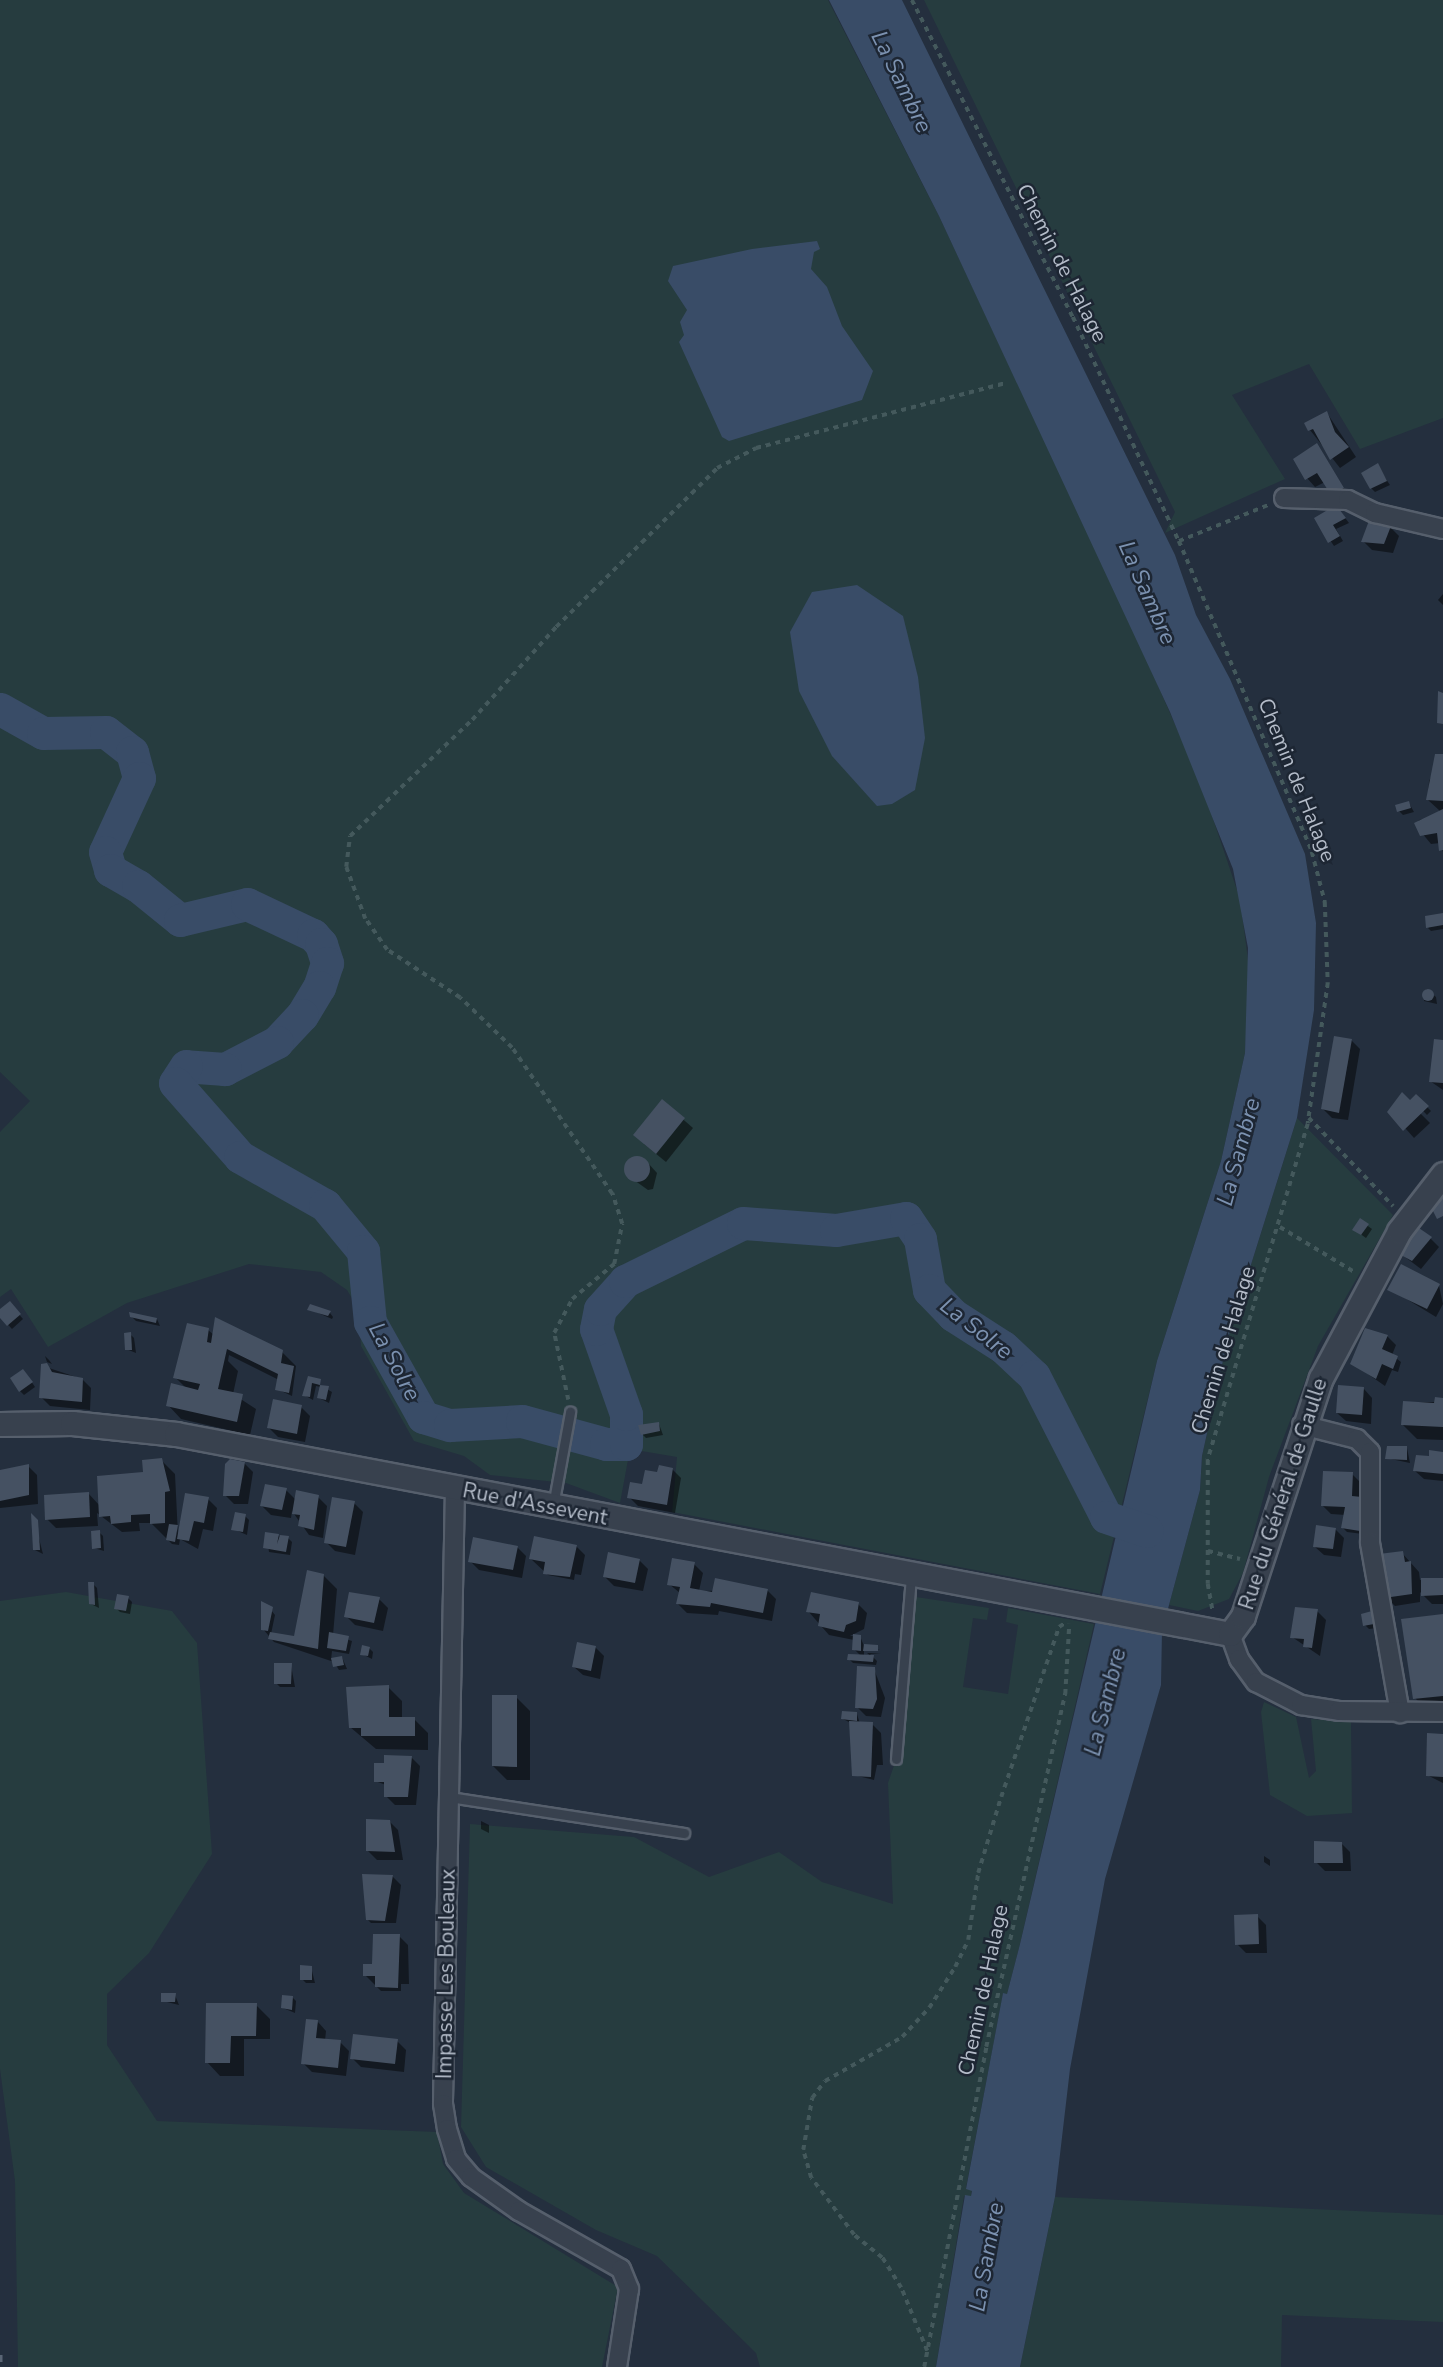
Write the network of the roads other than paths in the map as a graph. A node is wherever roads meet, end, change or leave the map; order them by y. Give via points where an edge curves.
1 (1284, 498) road end
2 (1443, 530) edge
3 (1443, 1174) edge
4 (570, 1412) road end
5 (0, 1424) edge
6 (1302, 1425) junction
7 (456, 1488) junction
8 (553, 1508) junction
9 (911, 1575) junction
10 (1221, 1632) junction
11 (1443, 1712) edge
12 (1400, 1713) junction
13 (896, 1759) dead end
14 (449, 1797) junction
15 (684, 1833) dead end
16 (617, 2367) edge

1 - 2 street via 1348,500 1376,513
3 - 6 street, Rue du Général de Gaulle via 1369,1282
4 - 8 lane
5 - 7 street, Rue d'Assevent via 117,1426
6 - 10 street, Rue du Général de Gaulle via 1243,1616
6 - 12 street via 1357,1439 1370,1452 1370,1543
7 - 8 street, Rue d'Assevent
7 - 14 street, Impasse Les Bouleaux
8 - 9 street, Rue d'Assevent
9 - 10 street, Rue d'Assevent via 1069,1610 1180,1622
9 - 13 lane
10 - 12 street via 1256,1682 1301,1705
11 - 12 street
14 - 15 lane
14 - 16 street, Impasse Les Bouleaux via 443,2104 447,2129 456,2159 471,2177 519,2211 621,2269 629,2289

